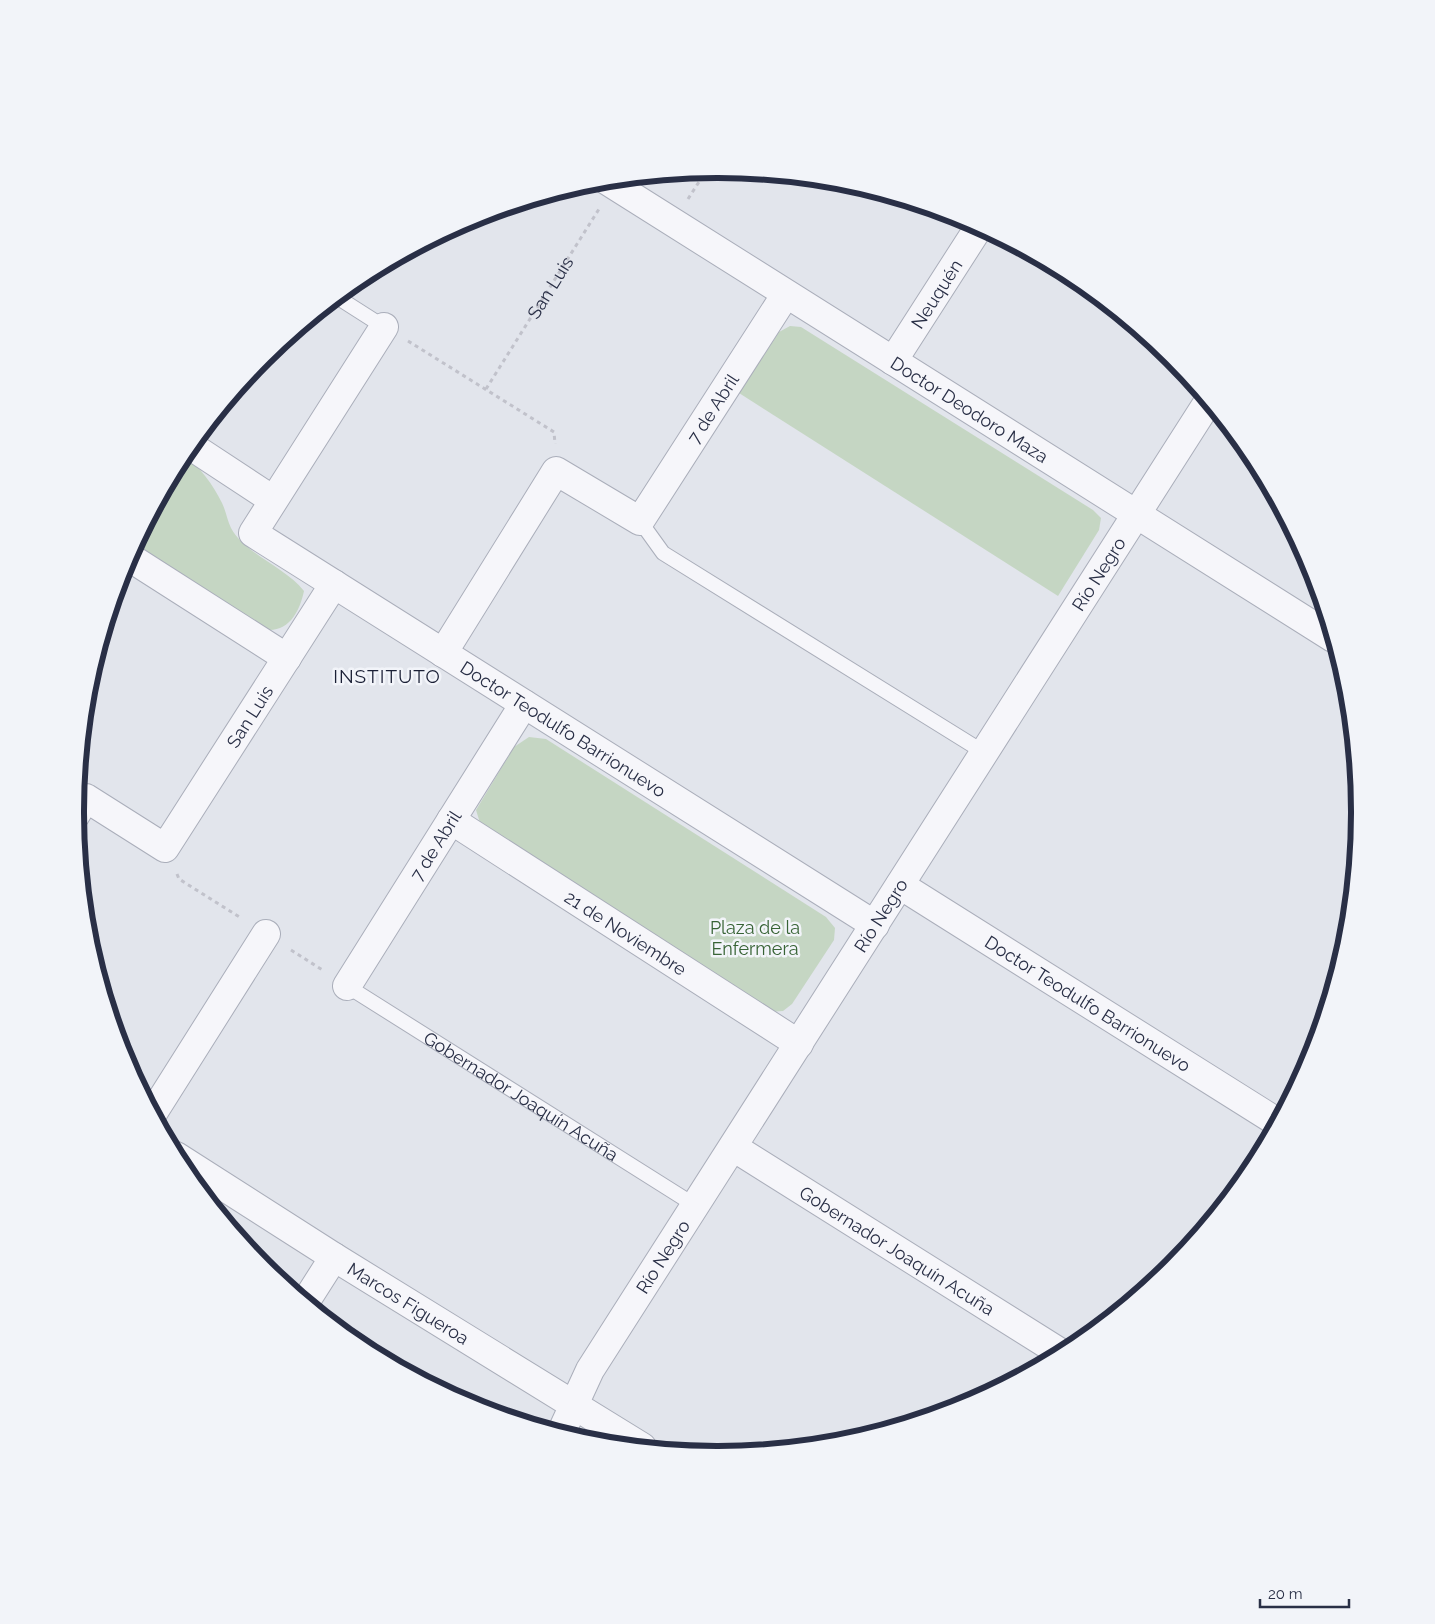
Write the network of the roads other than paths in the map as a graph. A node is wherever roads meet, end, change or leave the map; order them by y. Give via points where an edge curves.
1 (616, 187) edge
2 (974, 233) edge
3 (786, 294) junction
4 (343, 301) edge
5 (384, 326) joint
6 (892, 361) junction
7 (1205, 407) edge
8 (198, 450) edge
9 (273, 500) junction
10 (1137, 516) junction
11 (640, 522) junction
12 (135, 562) edge
13 (334, 584) junction
14 (1326, 633) edge
15 (443, 653) junction
16 (287, 658) junction
17 (524, 704) junction
18 (985, 753) junction
19 (84, 808) edge
20 (451, 820) junction
21 (900, 885) junction
22 (875, 925) junction
23 (266, 934) dead end
24 (347, 986) joint
25 (799, 1044) junction
26 (157, 1107) edge
27 (1272, 1119) edge
28 (733, 1147) junction
29 (193, 1167) edge
30 (696, 1206) junction
31 (334, 1257) junction
32 (309, 1296) edge
33 (1053, 1349) edge
34 (574, 1404) junction
35 (564, 1427) edge
36 (630, 1439) edge

1 - 3 street, Doctor Deodoro Maza
2 - 6 street, Neuquén
3 - 6 street, Doctor Deodoro Maza
3 - 11 street, 7 de Abril
4 - 5 lane
5 - 9 street
6 - 10 street, Doctor Deodoro Maza
7 - 10 street, Río Negro
8 - 9 street
9 - 13 street, Doctor Teodulfo Barrionuevo via 252,533
10 - 14 street, Doctor Deodoro Maza
10 - 18 street, Río Negro
11 - 15 street via 556,471
11 - 18 lane via 663,553
12 - 16 street
13 - 15 street, Doctor Teodulfo Barrionuevo
13 - 16 street, San Luis
15 - 17 street, Doctor Teodulfo Barrionuevo
16 - 19 street, San Luis via 166,848
17 - 20 street, 7 de Abril
17 - 22 street, Doctor Teodulfo Barrionuevo
18 - 21 street, Río Negro
20 - 24 street, 7 de Abril
20 - 25 street, 21 de Noviembre
21 - 22 street, Río Negro
21 - 27 street, Doctor Teodulfo Barrionuevo
22 - 25 street, Río Negro
23 - 26 street
24 - 30 lane, Gobernador Joaquín Acuña
25 - 28 street, Río Negro
28 - 30 street, Río Negro
28 - 33 street, Gobernador Joaquín Acuña
29 - 31 street, Marcos Figueroa
30 - 34 street, Río Negro via 590,1370
31 - 32 street
31 - 34 street, Marcos Figueroa
34 - 35 street, Río Negro
34 - 36 street, Marcos Figueroa

